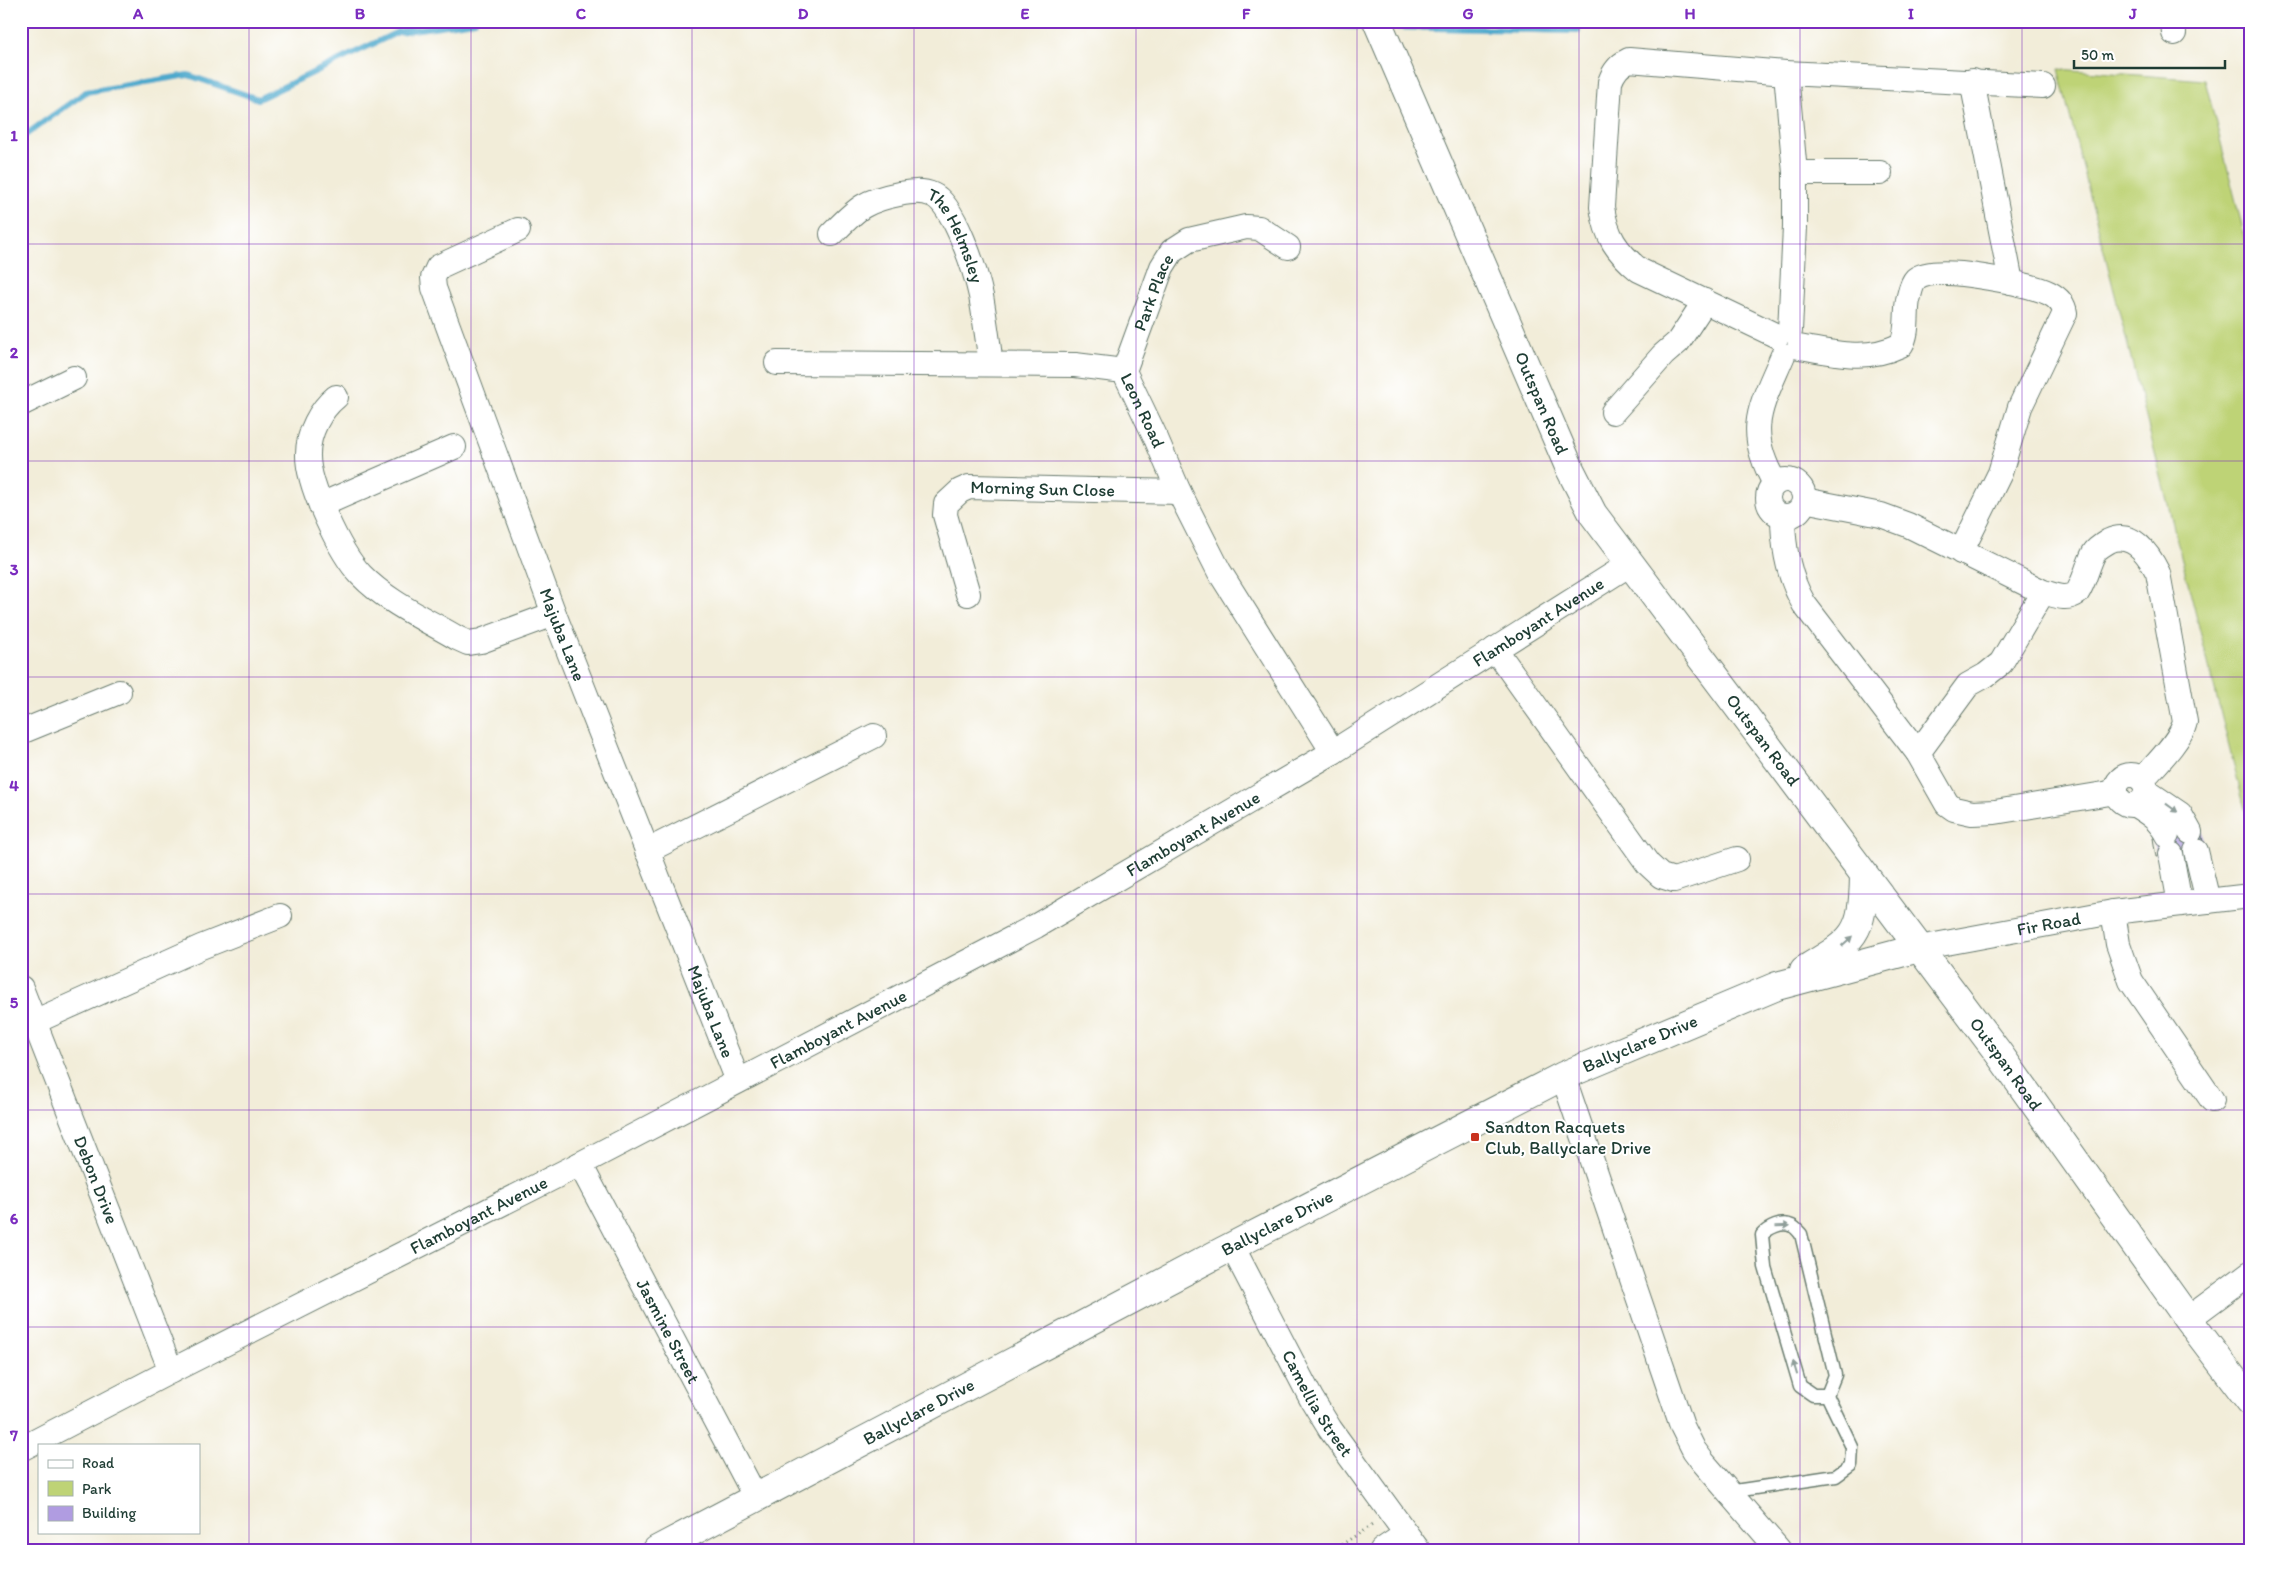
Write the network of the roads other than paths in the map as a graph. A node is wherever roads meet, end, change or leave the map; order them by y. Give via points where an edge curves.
1 (1377, 21) edge
2 (1786, 73) junction
3 (1972, 81) junction
4 (2043, 86) dead end
5 (1795, 173) junction
6 (1880, 173) dead end
7 (518, 230) dead end
8 (832, 234) dead end
9 (1288, 247) dead end
10 (2010, 282) junction
11 (1705, 302) junction
12 (1787, 342) junction
13 (777, 363) dead end
14 (991, 364) junction
15 (1124, 371) junction
16 (74, 378) dead end
17 (336, 397) dead end
18 (21, 404) edge
19 (1613, 412) dead end
20 (454, 447) dead end
21 (1775, 483) junction
22 (1179, 492) junction
23 (1804, 500) junction
24 (321, 504) junction
25 (1783, 516) junction
26 (1961, 552) junction
27 (1630, 564) junction
28 (2043, 592) junction
29 (968, 594) dead end
30 (554, 614) junction
31 (1495, 649) junction
32 (118, 692) dead end
33 (21, 732) edge
34 (874, 736) dead end
35 (1333, 752) junction
36 (1918, 753) junction
37 (2141, 792) junction
38 (2179, 846) junction
39 (647, 851) junction
40 (1737, 859) dead end
41 (1864, 876) junction
42 (2248, 898) edge
43 (2208, 900) junction
44 (2180, 904) junction
45 (2113, 912) junction
46 (280, 916) dead end
47 (1919, 948) junction
48 (1777, 986) junction
49 (21, 988) edge
50 (34, 1022) junction
51 (1563, 1076) junction
52 (738, 1081) junction
53 (2212, 1100) dead end
54 (580, 1164) junction
55 (1232, 1246) junction
56 (2250, 1273) edge
57 (2188, 1319) junction
58 (171, 1371) junction
59 (1827, 1396) junction
60 (2250, 1401) edge
61 (21, 1449) edge
62 (1728, 1492) junction
63 (756, 1498) junction
64 (1412, 1542) edge
65 (657, 1550) edge
66 (1382, 1550) edge
67 (1779, 1550) edge

1 - 27 street, Outspan Road via 1581,493
2 - 3 street
2 - 5 street
2 - 11 street via 1629,60 1615,70 1610,82 1602,207 1610,238 1623,257 1639,270
3 - 4 street
3 - 10 street
5 - 6 street
5 - 12 street via 1795,226
7 - 30 street, Majuba Lane via 438,267 433,278
8 - 14 street, The Helmsley via 856,210 876,198 917,191 933,194 951,212 981,294
9 - 15 street, Park Place via 1259,228 1246,227 1189,240 1172,251 1162,267
10 - 12 street via 1956,274 1925,274 1912,285 1905,316 1906,334 1901,345 1888,352 1870,356 1826,352
10 - 26 street via 2057,297 2065,313 2020,407 2000,473
11 - 12 street
11 - 19 street via 1678,342
12 - 21 street via 1758,414 1758,444
13 - 14 street, Leon Road
14 - 15 street, Leon Road via 1075,365
15 - 22 street, Leon Road
16 - 18 street
17 - 24 street via 317,420 308,453
20 - 24 street
21 - 23 street via 1795,482
21 - 25 street via 1770,488 1768,502
22 - 29 street, Morning Sun Close via 969,487 960,491 946,504 945,515
22 - 35 street, Leon Road via 1219,571
23 - 25 street via 1797,512
23 - 26 street via 1881,515
24 - 30 street via 348,560 362,576 382,593 457,638 468,642 481,641
25 - 36 street via 1795,590
26 - 28 street
27 - 31 street, Flamboyant Avenue
27 - 41 street, Outspan Road
28 - 36 street via 2000,662 1958,696
28 - 37 street via 2062,598 2077,593 2095,551 2116,539 2135,542 2148,554 2158,573 2185,722
30 - 39 street, Majuba Lane
31 - 35 street, Flamboyant Avenue
31 - 40 street via 1648,864 1661,876 1674,880
32 - 33 street
34 - 39 street
35 - 52 street, Flamboyant Avenue via 1036,926
36 - 37 street via 1947,804 1972,814 2116,792 2117,783 2124,776 2134,775
37 - 38 street via 2154,816
38 - 43 street
38 - 44 street
39 - 52 street, Majuba Lane
41 - 47 street, Outspan Road
48 -> 41 street via 1852,938 1864,906
42 - 43 street, Fir Road
43 - 44 street, Fir Road
44 - 45 street, Fir Road
45 - 47 street, Fir Road
45 - 53 street via 2118,944 2131,981
46 - 50 street
47 - 48 street, Ballyclare Drive
47 - 57 street, Outspan Road via 1997,1051
48 - 51 street, Ballyclare Drive
49 - 50 street, Debon Drive
50 - 58 street, Debon Drive
51 - 55 street, Ballyclare Drive
51 - 62 street via 1682,1426 1694,1450
52 - 54 street, Flamboyant Avenue
54 - 58 street, Flamboyant Avenue
54 - 63 street, Jasmine Street
55 - 63 street, Ballyclare Drive
55 - 64 street, Camellia Street via 1310,1398
56 - 57 street
57 - 60 street, Outspan Road
58 - 61 street, Flamboyant Avenue
59 -> 59 lane via 1813,1395 1800,1386 1765,1267 1762,1235 1779,1225 1792,1226 1801,1234 1835,1375
59 - 62 lane via 1852,1447 1851,1465 1836,1476
62 - 67 street
63 - 65 street, Ballyclare Drive
64 - 66 street

